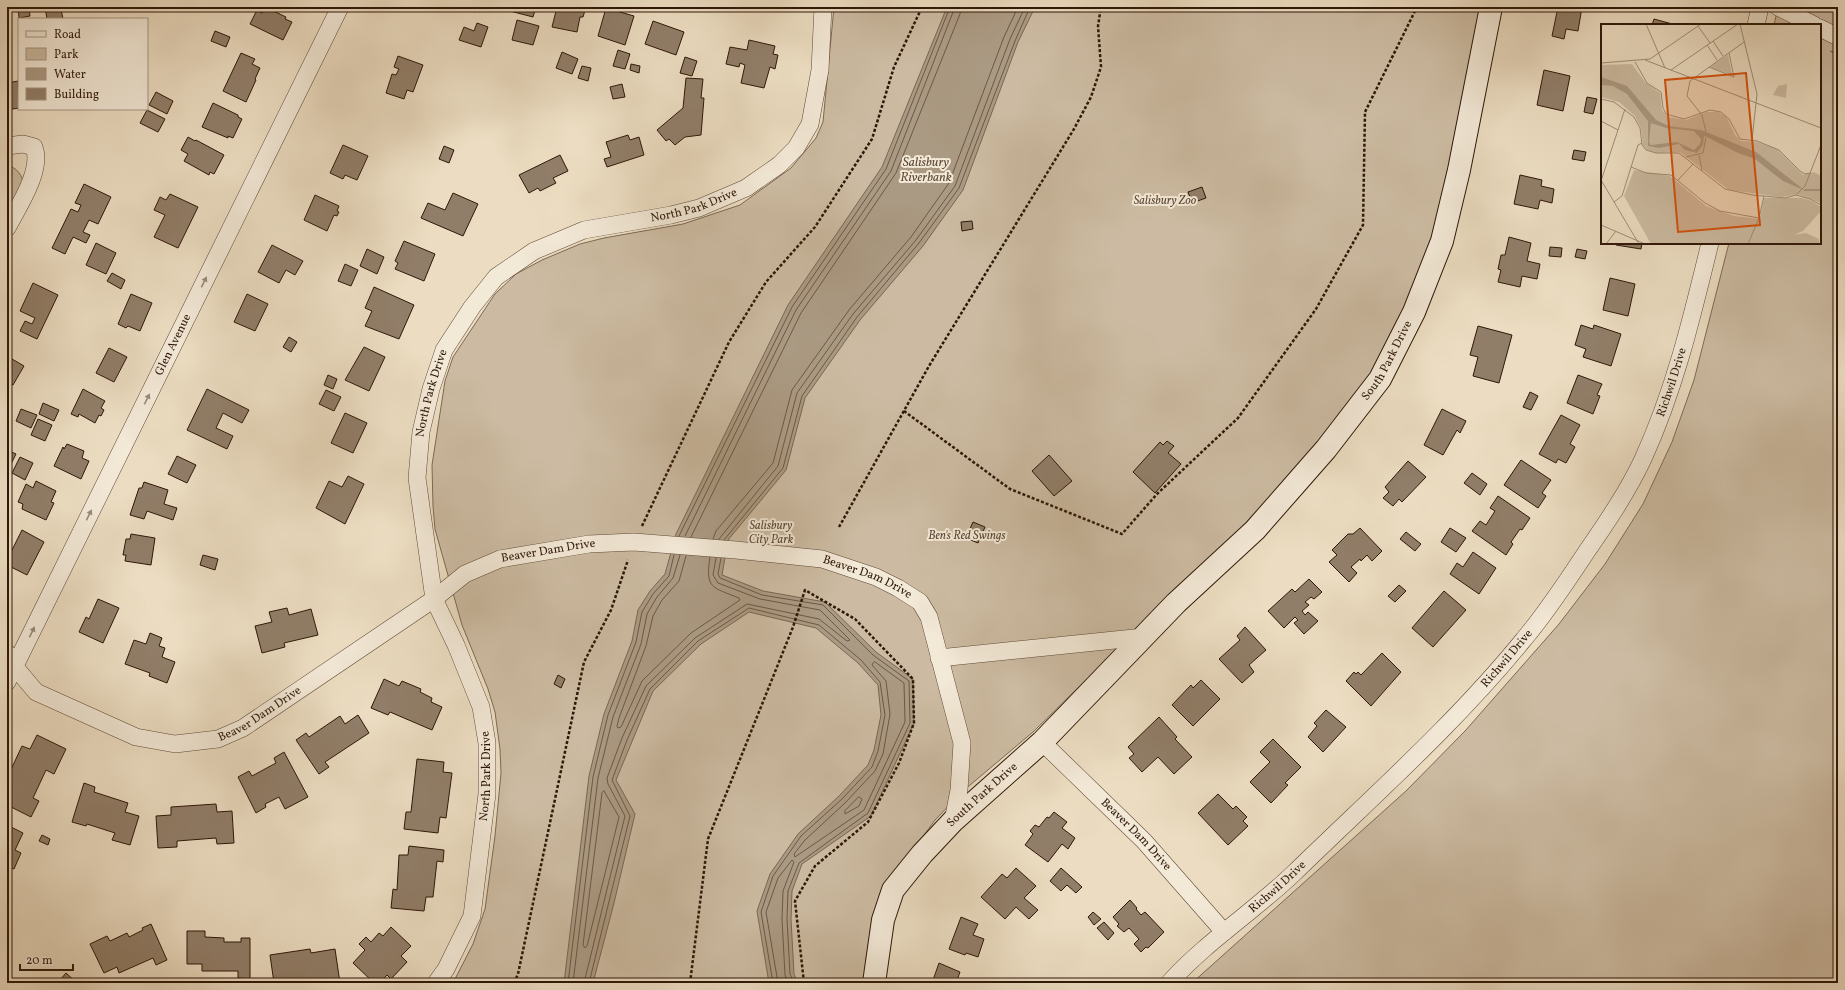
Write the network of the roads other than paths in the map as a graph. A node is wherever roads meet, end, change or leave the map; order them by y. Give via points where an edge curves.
1 (340, 7) edge
2 (823, 7) edge
3 (1491, 7) edge
4 (1760, 7) edge
5 (1778, 7) edge
6 (1756, 24) edge
7 (1812, 24) edge
8 (1821, 28) edge
9 (1838, 37) edge
10 (7, 146) edge
11 (7, 228) edge
12 (1710, 244) edge
13 (434, 599) junction
14 (1144, 637) junction
15 (939, 658) junction
16 (11, 660) edge
17 (7, 682) edge
18 (1042, 742) junction
19 (953, 821) junction
20 (1224, 932) junction
21 (436, 983) edge
22 (874, 983) edge
23 (1169, 983) edge

16 -> 1 street, Glen Avenue
2 - 13 street, North Park Drive via 820,70 810,124 796,148 779,165 746,188 698,208 584,230 534,251 496,277 472,307 444,350 420,432 417,478
3 - 14 street, South Park Drive via 1459,170 1442,241 1414,312 1380,379 1326,449 1255,530 1176,602
4 - 6 street
5 - 7 street
8 - 9 street
10 - 11 street via 23,144 34,147 37,155 35,168
12 - 20 street, Richwil Drive via 1687,337 1660,418 1626,491 1578,565 1524,639 1422,750 1286,880
13 - 15 street, Beaver Dam Drive via 465,574 500,559 589,544 634,542 822,559 876,577 920,602 928,617
13 - 16 street, Beaver Dam Drive via 243,728 218,739 175,744 136,737 36,692
13 - 21 street, North Park Drive via 481,707 487,743 487,787 472,916 446,969
14 - 15 street
14 - 18 street, South Park Drive
15 - 19 street, Beaver Dam Drive via 962,743 959,790
16 - 17 street, Glen Avenue
18 - 19 street, South Park Drive
18 - 20 street, Beaver Dam Drive via 1144,841
19 - 22 street, South Park Drive via 893,890 883,920
20 - 23 street, Richwil Drive via 1184,966

